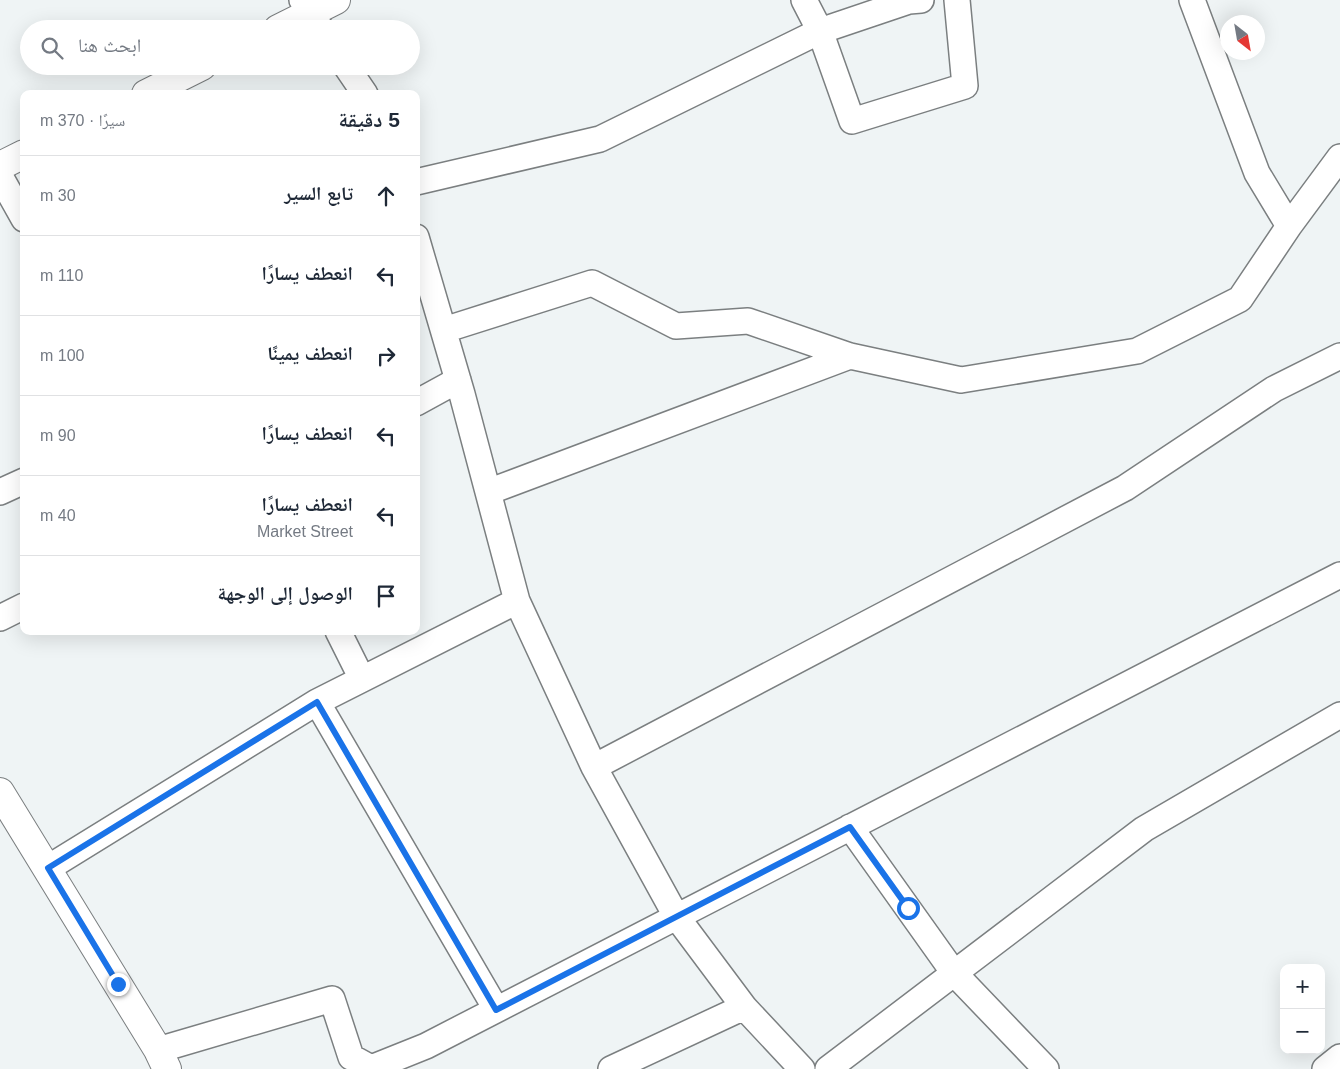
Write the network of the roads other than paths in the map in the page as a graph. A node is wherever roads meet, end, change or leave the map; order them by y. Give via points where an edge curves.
1 (336, 0) edge
2 (804, 0) edge
3 (921, 0) edge
4 (957, 0) edge
5 (1192, 0) edge
6 (311, 14) edge
7 (298, 20) edge
8 (820, 31) junction
9 (184, 75) edge
10 (352, 75) edge
11 (154, 90) edge
12 (362, 90) edge
13 (20, 156) edge
14 (1340, 157) edge
15 (0, 166) edge
16 (0, 176) edge
17 (420, 181) edge
18 (20, 212) edge
19 (1288, 226) junction
20 (420, 249) edge
21 (444, 330) junction
22 (850, 356) junction
23 (1340, 356) edge
24 (458, 380) junction
25 (420, 401) edge
26 (20, 483) edge
27 (0, 492) edge
28 (488, 492) junction
29 (1340, 576) edge
30 (517, 601) junction
31 (20, 608) edge
32 (0, 618) edge
33 (340, 635) edge
34 (362, 679) junction
35 (317, 702) junction
36 (1340, 715) edge
37 (594, 767) junction
38 (0, 792) edge
39 (850, 827) junction
40 (48, 868) junction
41 (676, 916) junction
42 (954, 973) junction
43 (744, 1007) junction
44 (496, 1010) junction
45 (1340, 1057) edge
46 (163, 1059) edge
47 (611, 1069) edge
48 (802, 1069) edge
49 (828, 1069) edge
50 (1046, 1069) edge
51 (1325, 1069) edge

1 - 6 street
2 - 8 street
3 - 8 street via 909,1
4 - 8 street via 965,86 852,120
5 - 19 street via 1257,173
6 - 7 street
8 - 17 street via 600,139
9 - 11 street
10 - 12 street
13 - 15 street
14 - 19 street
16 - 18 street
19 - 22 street via 1240,299 1138,351 961,380
20 - 21 street
21 - 22 street via 592,282 676,326 748,321
21 - 24 street
22 - 28 street
23 - 37 street via 1274,389 1125,488
24 - 25 street
24 - 28 street
26 - 27 street
28 - 30 street
29 - 39 street
30 - 34 street
30 - 37 street
31 - 32 street
33 - 34 street
34 - 35 street
35 - 40 street
35 - 44 street
36 - 42 street via 1144,829
37 - 41 street
38 - 40 street
39 - 41 street
39 - 42 street
40 - 46 street
41 - 43 street
41 - 44 street
42 - 49 street
42 - 50 street
43 - 47 street
43 - 48 street
44 - 46 street via 426,1046 371,1068 351,1057 332,999
45 - 51 street

